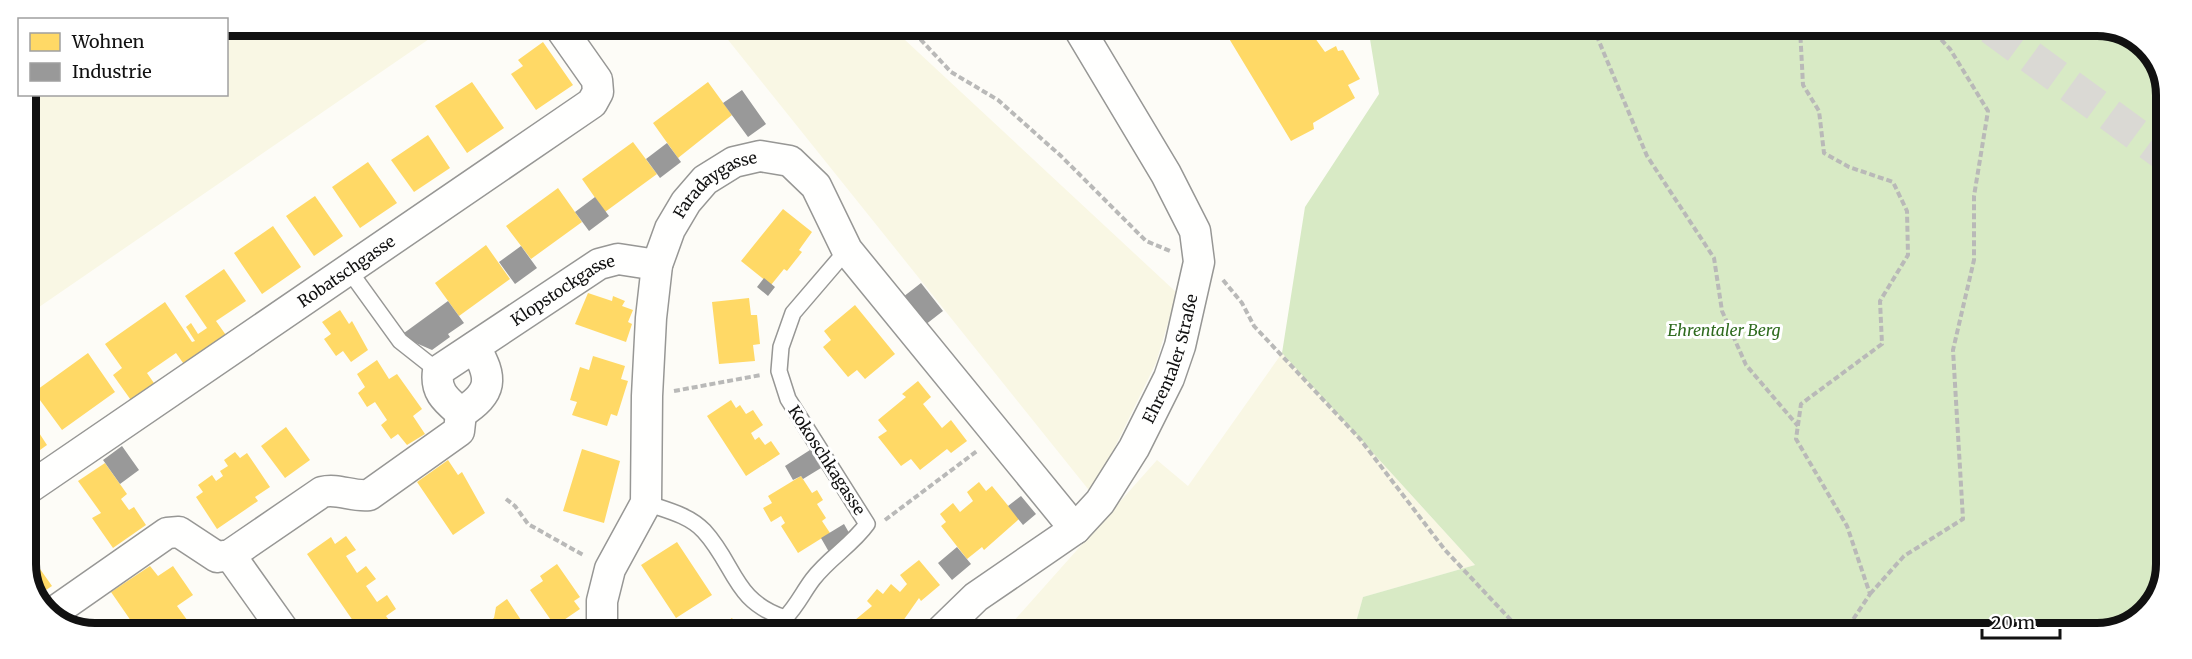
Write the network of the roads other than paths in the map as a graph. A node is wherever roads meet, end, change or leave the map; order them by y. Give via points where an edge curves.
1 (566, 36) edge
2 (1082, 36) edge
3 (847, 250) junction
4 (657, 265) junction
5 (348, 269) junction
6 (475, 347) junction
7 (438, 371) junction
8 (461, 413) junction
9 (36, 483) edge
10 (646, 503) junction
11 (1075, 529) junction
12 (230, 555) junction
13 (57, 609) edge
14 (278, 623) edge
15 (602, 623) edge
16 (782, 623) edge
17 (786, 623) edge
18 (949, 623) edge

1 - 5 street, Robatschgasse via 597,80 598,92 592,103
2 - 11 street, Ehrentaler Straße via 1166,174 1195,231 1199,262 1169,378 1134,448 1100,502
3 - 4 street, Faradaygasse via 816,186 804,171 790,162 760,156 734,162 705,180 670,229
3 - 11 street, Faradaygasse
3 - 17 lane, Kokoschkagasse via 793,314 781,347 779,371 788,399 867,524 812,580
4 - 6 street, Klopstockgasse via 618,259 599,264
4 - 10 street, Faradaygasse via 646,396
5 - 7 lane via 400,341
5 - 9 street, Robatschgasse
6 - 7 street, Klopstockgasse
6 - 8 street via 487,369 488,380 478,401
7 - 8 street via 436,385 441,396
8 - 12 street via 459,431 369,495 331,489 322,492
10 - 15 street, Faradaygasse via 610,569 602,601
10 - 16 lane, Kokoschkagasse via 686,517 704,531 750,599
11 - 18 street, Ehrentaler Straße via 976,597
12 - 13 street via 218,557 179,532 167,533
12 - 14 street

